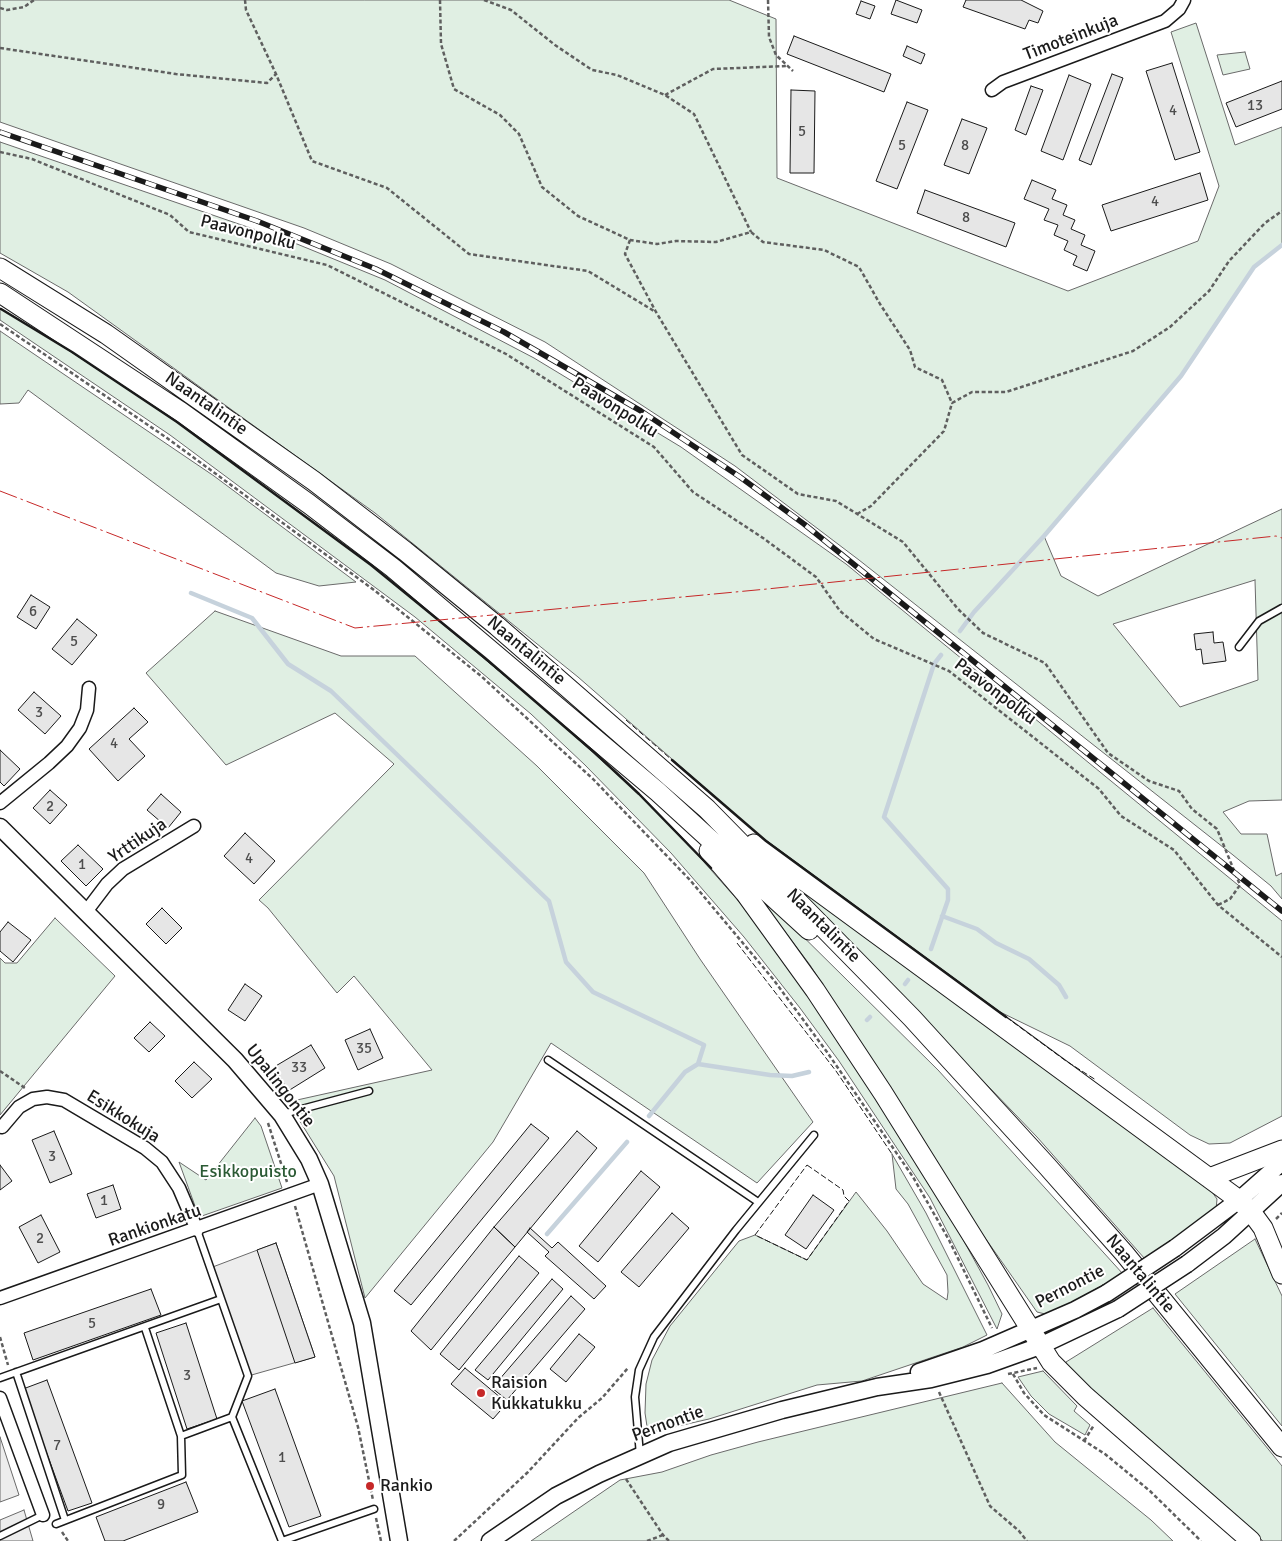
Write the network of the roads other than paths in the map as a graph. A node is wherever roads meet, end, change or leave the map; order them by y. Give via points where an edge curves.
1 (1184, 0) edge
2 (992, 90) dead end
3 (0, 268) edge
4 (0, 293) edge
5 (1282, 608) edge
6 (1239, 647) dead end
7 (89, 688) dead end
8 (658, 792) junction
9 (0, 803) edge
10 (707, 809) junction
11 (194, 826) dead end
12 (0, 828) edge
13 (85, 913) junction
14 (548, 1060) dead end
15 (369, 1091) dead end
16 (991, 1106) junction
17 (282, 1115) junction
18 (2, 1127) dead end
19 (814, 1135) dead end
20 (1282, 1150) edge
21 (1282, 1162) edge
22 (1209, 1178) junction
23 (1282, 1183) edge
24 (320, 1184) junction
25 (758, 1202) junction
26 (1245, 1206) junction
27 (197, 1230) junction
28 (1282, 1274) edge
29 (0, 1298) edge
30 (221, 1300) junction
31 (145, 1328) junction
32 (1029, 1330) junction
33 (1040, 1346) junction
34 (16, 1372) junction
35 (0, 1378) edge
36 (877, 1387) junction
37 (0, 1398) edge
38 (232, 1417) junction
39 (181, 1436) junction
40 (1282, 1447) edge
41 (640, 1455) junction
42 (374, 1509) road end
43 (43, 1514) joint
44 (65, 1520) junction
45 (56, 1524) dead end
46 (0, 1536) edge
47 (282, 1541) edge
48 (399, 1541) edge
49 (490, 1541) edge
50 (1251, 1541) edge

1 - 2 street, Timoteinkuja via 1165,21 1003,82
3 - 10 main road, Naantalintie via 114,340 329,492 497,626
4 - 8 main road, Naantalintie via 181,412 324,515 481,639
5 - 6 lane via 1259,621
7 - 9 street via 87,710 80,728 67,746
8 - 16 main road, Naantalintie via 810,930
8 - 32 main road via 745,893 786,947 883,1093
10 - 16 main road, Naantalintie via 912,1018
10 - 22 main road
11 - 13 street, Yrttikuja via 123,869
12 - 13 street, Upalingontie
13 - 17 street, Upalingontie via 236,1060
14 - 25 lane
15 - 17 lane
16 - 40 main road, Naantalintie via 1124,1253
17 - 24 street, Upalingontie
18 - 27 street, Esikkokuja via 19,1107 38,1098 64,1100 145,1148 162,1162 179,1188
19 - 25 lane
20 - 22 main road
21 - 26 street, Pernontie
22 - 26 main road
23 - 26 street, Pernontie
24 - 27 street, Rankionkatu
24 - 48 street, Upalingontie via 362,1323
25 - 41 lane via 654,1337 640,1370 635,1397
26 - 28 main road via 1263,1228
26 - 32 street, Pernontie, bridge via 1107,1293
26 - 33 street, Pernontie, bridge via 1186,1264 1118,1309
27 - 29 street, Rankionkatu
27 - 30 lane
30 - 31 lane
30 - 38 lane via 248,1376
31 - 34 lane
31 - 39 lane
32 - 33 main road
32 - 36 street, Pernontie via 983,1350
33 - 36 street, Pernontie via 931,1379
33 - 50 main road via 1050,1362 1085,1396
34 - 35 lane
34 - 44 lane
36 - 41 street, Pernontie via 714,1428
37 - 43 street
38 - 39 lane
38 - 47 lane
39 - 44 lane via 182,1474
41 - 49 street, Pernontie via 556,1496
42 - 47 lane
43 - 46 lane
44 - 45 lane

